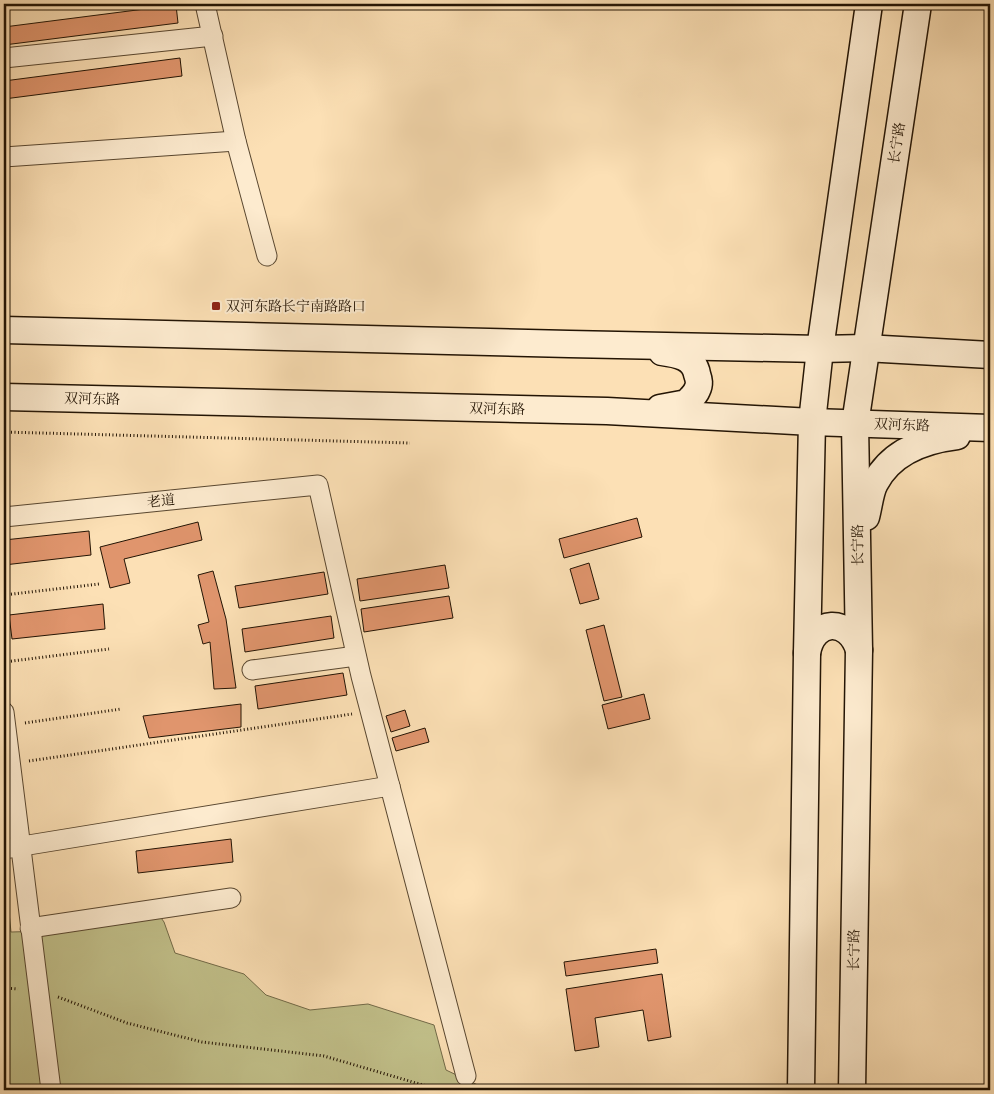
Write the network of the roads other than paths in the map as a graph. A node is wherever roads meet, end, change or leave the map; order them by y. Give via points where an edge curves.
1 (205, 4) edge
2 (869, 4) edge
3 (918, 4) edge
4 (213, 36) junction
5 (4, 58) edge
6 (236, 141) junction
7 (4, 157) edge
8 (267, 256) dead end
9 (4, 330) edge
10 (609, 345) junction
11 (865, 348) junction
12 (820, 349) junction
13 (990, 355) edge
14 (4, 397) edge
15 (607, 411) junction
16 (812, 422) junction
17 (855, 424) junction
18 (990, 428) edge
19 (4, 517) edge
20 (858, 551) junction
21 (859, 650) junction
22 (807, 653) junction
23 (356, 656) junction
24 (252, 670) dead end
25 (5, 719) edge
26 (390, 786) junction
27 (12, 848) edge
28 (231, 898) dead end
29 (30, 928) junction
30 (466, 1076) dead end
31 (50, 1090) edge
32 (801, 1090) edge
33 (852, 1090) edge

1 - 4 street
2 - 12 street
3 - 11 street, 长宁路
4 - 5 street
4 - 6 street
6 - 7 street
6 - 8 street
9 - 10 street
10 - 12 street
10 - 15 street via 675,354 689,360 696,368 699,382 697,391 687,403
11 - 12 street
11 - 13 street
11 - 17 street, 长宁路
12 - 16 street
14 - 15 street, 双河东路
15 - 16 street, 双河东路
16 - 17 street, 双河东路
16 - 22 street
17 - 18 street, 双河东路
17 - 20 street, 长宁路
18 - 20 street via 936,439 904,451 884,469 874,484
19 - 23 street, 老道 via 318,485
20 - 21 street, 长宁路
21 - 22 street via 851,634 835,626 818,630
21 - 33 street, 长宁路
22 - 32 street
23 - 24 street
23 - 26 street
25 - 27 street via 10,764
26 - 27 street
26 - 30 street
27 - 29 street
28 - 29 street
29 - 31 street

